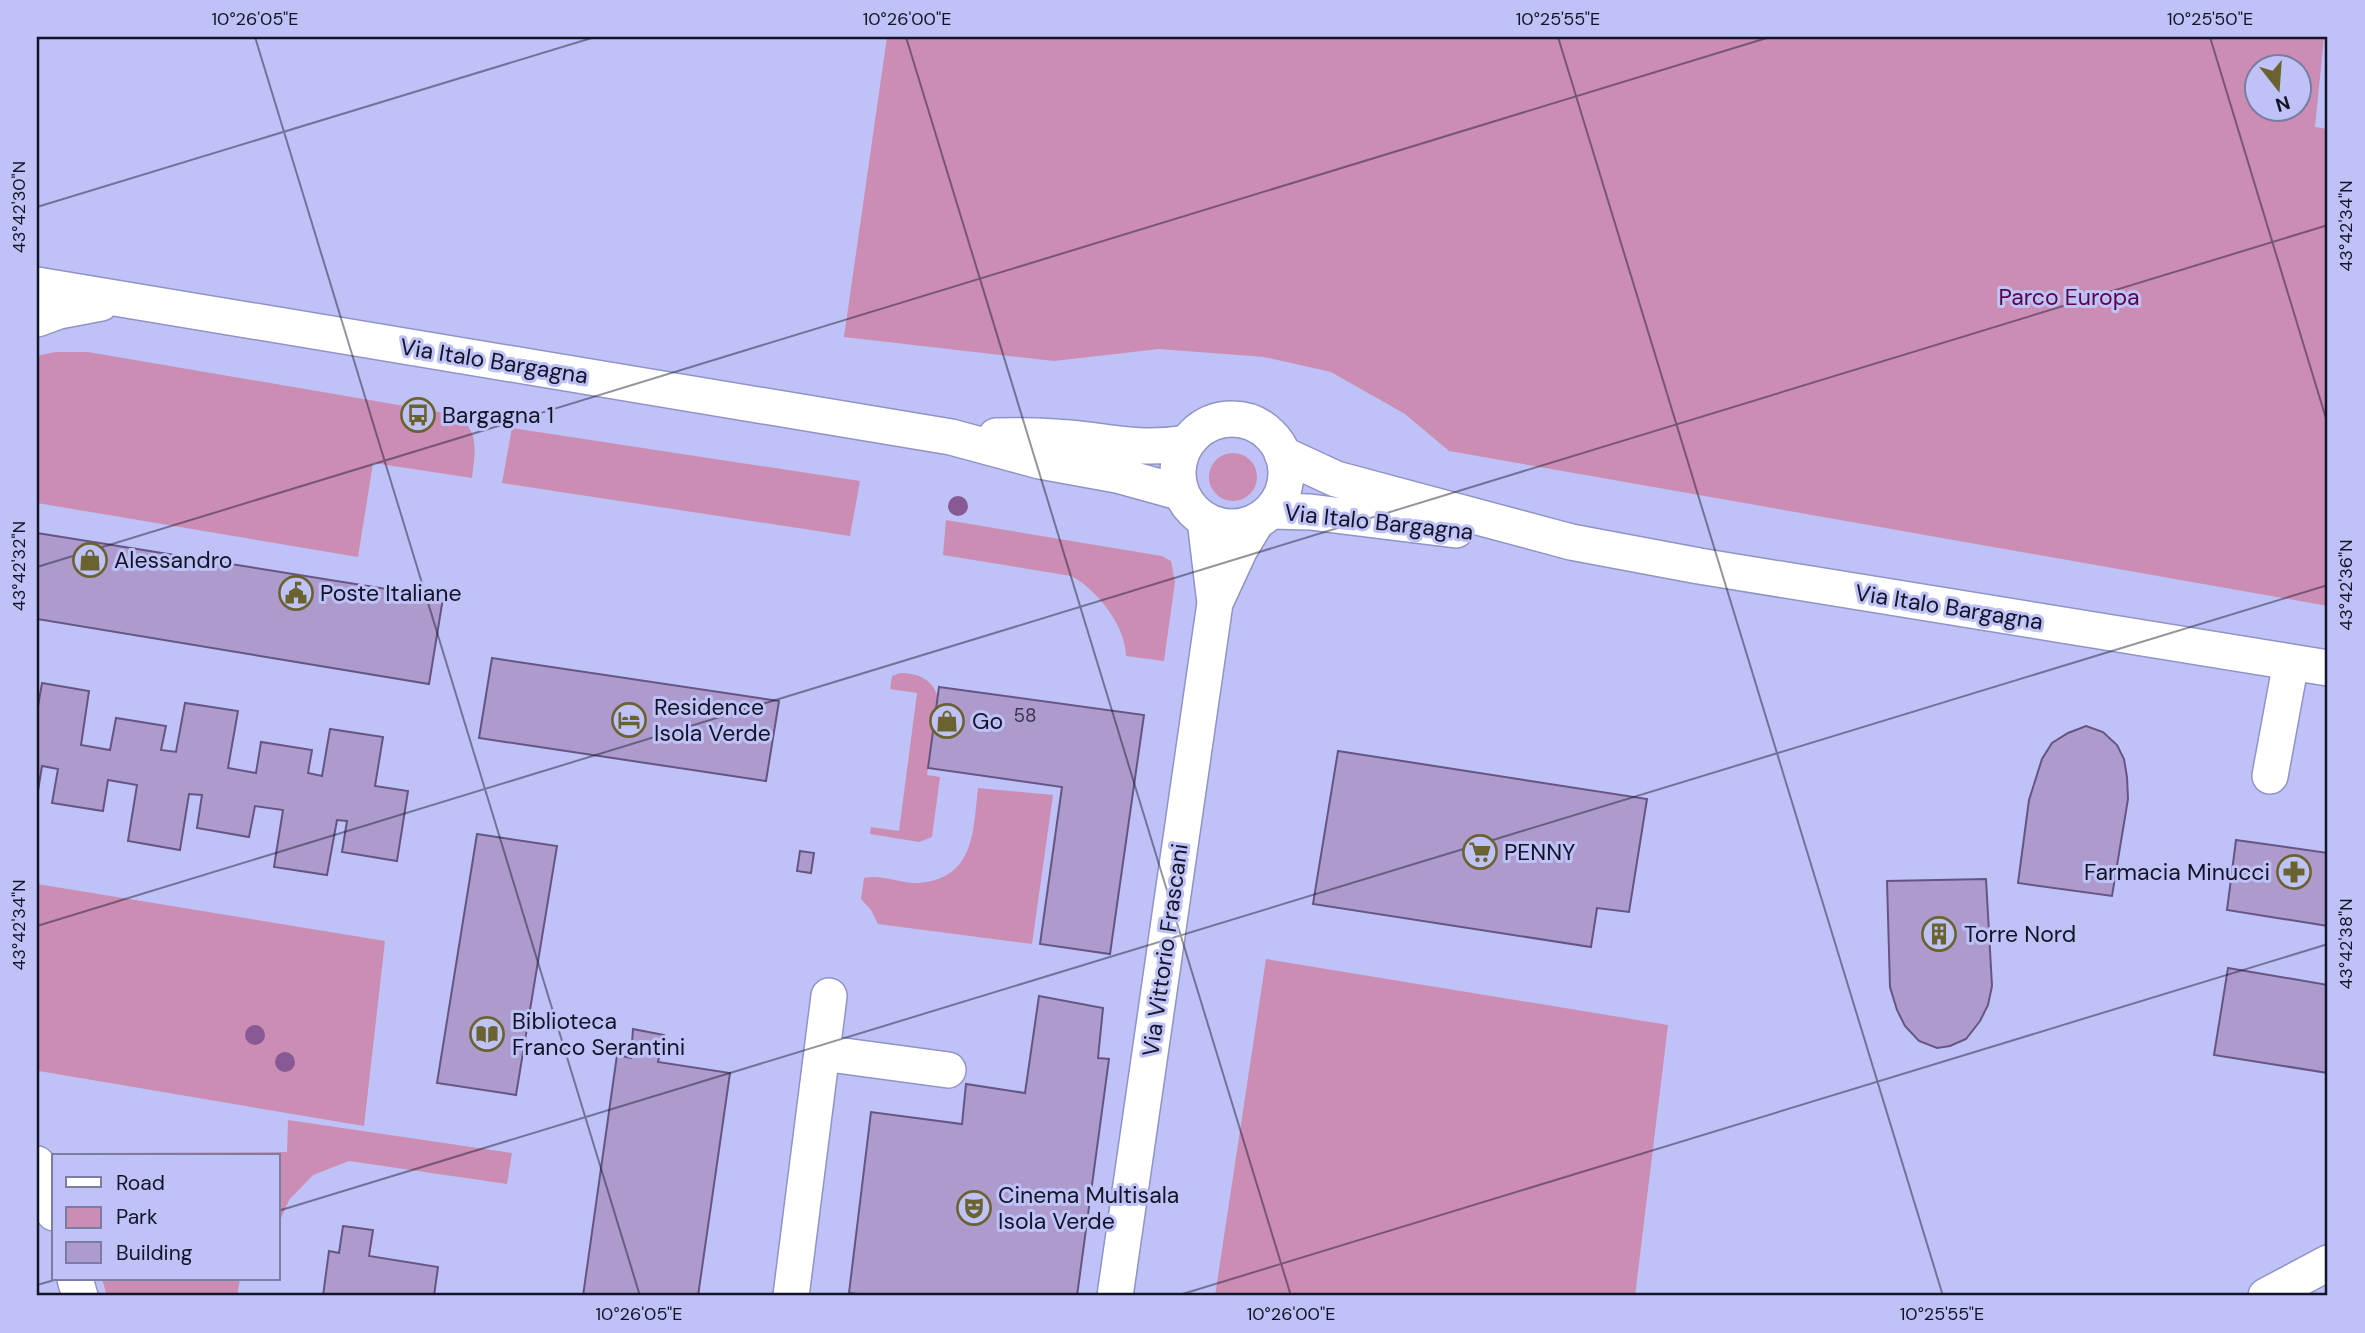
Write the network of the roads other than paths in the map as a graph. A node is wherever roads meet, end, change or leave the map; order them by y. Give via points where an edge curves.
1 (37, 285) edge
2 (121, 300) junction
3 (37, 319) edge
4 (951, 437) junction
5 (1187, 443) junction
6 (1282, 454) junction
7 (1182, 493) junction
8 (1264, 516) junction
9 (1205, 520) junction
10 (1571, 542) junction
11 (1215, 603) junction
12 (2291, 662) junction
13 (2328, 668) edge
14 (2270, 776) dead end
15 (829, 996) dead end
16 (822, 1054) junction
17 (948, 1070) dead end
18 (37, 1164) edge
19 (52, 1207) edge
20 (2328, 1263) edge
21 (791, 1296) edge
22 (1115, 1296) edge
23 (2266, 1296) edge

1 - 2 street, Via Italo Bargagna
2 - 3 street
2 - 4 street, Via Italo Bargagna
4 - 5 street, Via Italo Bargagna via 1046,437 1141,447
4 - 7 street, Via Italo Bargagna
5 - 6 street via 1214,423 1236,420 1266,432
5 - 7 street via 1178,467
6 - 8 street via 1285,482
6 - 10 street, Via Italo Bargagna via 1345,482
7 - 9 street
8 - 9 street via 1231,527
8 - 10 street, Via Italo Bargagna via 1310,512
8 - 11 street, Via Vittorio Frascani via 1240,549
9 - 11 street, Via Vittorio Frascani
10 - 12 street, Via Italo Bargagna
11 - 22 street, Via Vittorio Frascani
12 - 13 street, Via Italo Bargagna
12 - 14 street
15 - 16 street
16 - 17 street
16 - 21 street
18 - 19 street
20 - 23 street

